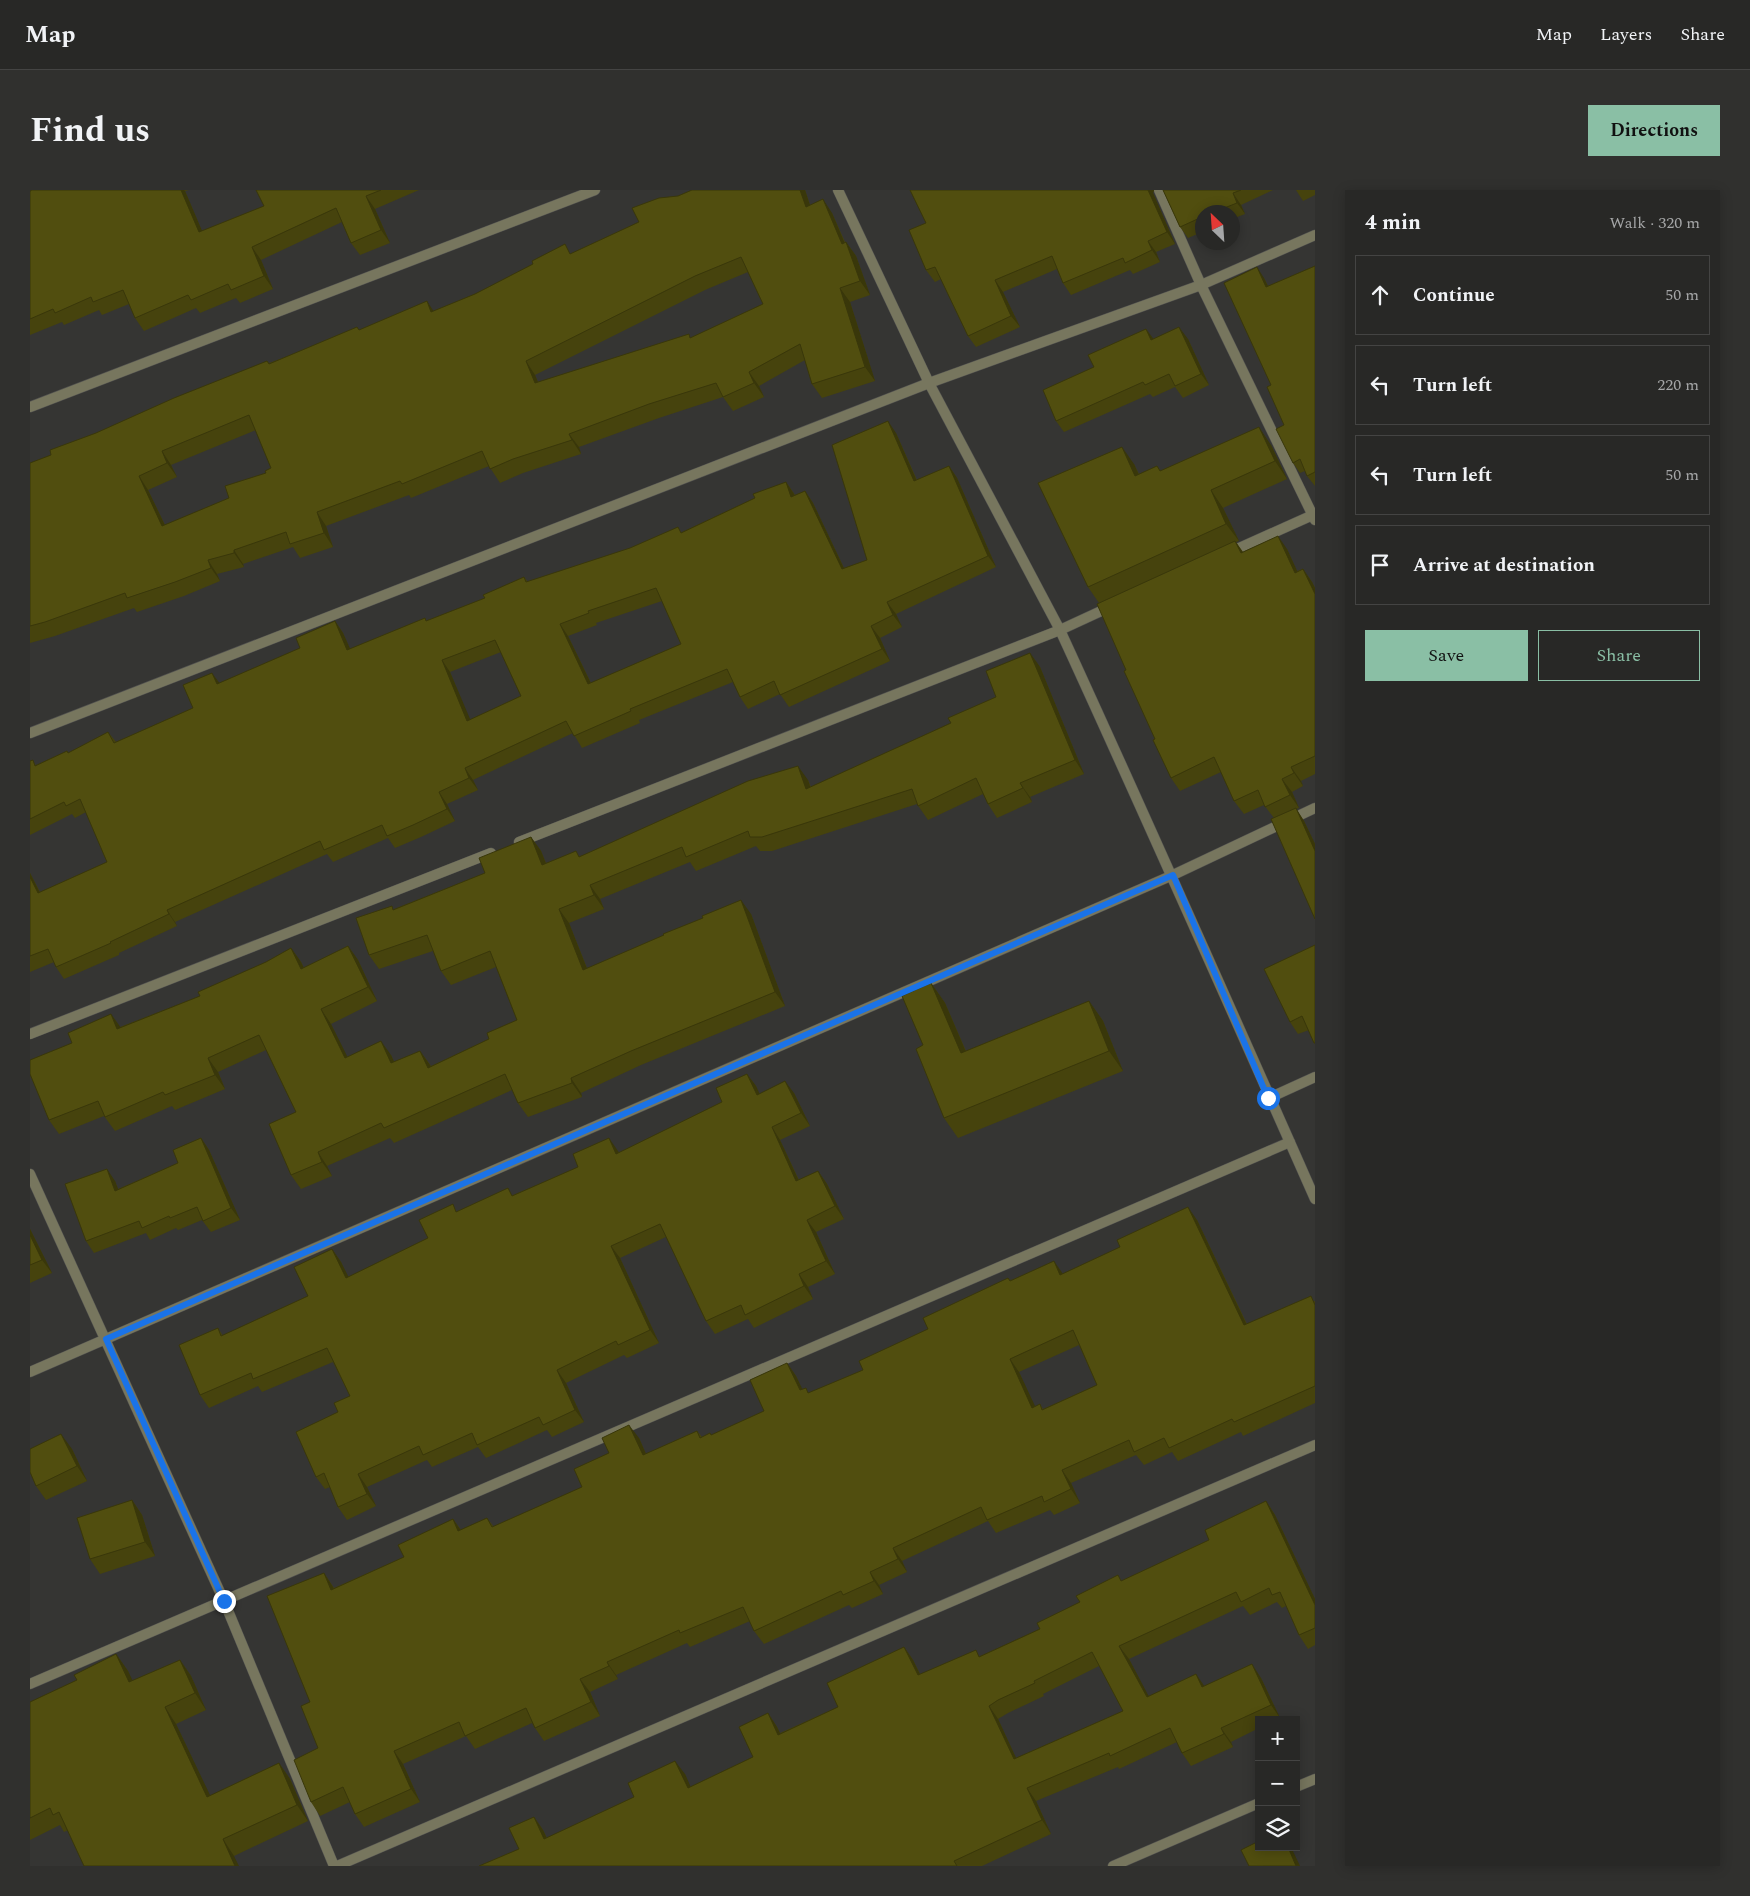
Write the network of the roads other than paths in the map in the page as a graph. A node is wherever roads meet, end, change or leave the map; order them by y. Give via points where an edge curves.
1 (595, 190) edge
2 (838, 190) edge
3 (1159, 190) edge
4 (1315, 235) edge
5 (1201, 285) junction
6 (929, 383) junction
7 (30, 407) edge
8 (1314, 517) edge
9 (1222, 556) edge
10 (1123, 601) edge
11 (1060, 630) junction
12 (30, 733) edge
13 (1315, 808) edge
14 (1173, 875) junction
15 (30, 1034) edge
16 (1315, 1077) edge
17 (1268, 1098) junction
18 (1290, 1142) junction
19 (30, 1174) edge
20 (1315, 1199) edge
21 (106, 1339) junction
22 (30, 1372) edge
23 (1315, 1445) edge
24 (224, 1601) junction
25 (30, 1684) edge
26 (1315, 1779) edge
27 (1300, 1785) edge
28 (1255, 1805) edge
29 (336, 1866) edge
30 (1112, 1866) edge

1 - 7 street
2 - 6 street
3 - 5 street
4 - 5 street
5 - 6 street
5 - 8 street
6 - 11 street
6 - 12 street
8 - 9 street
10 - 11 street
11 - 14 street
11 - 15 street
13 - 14 street
14 - 17 street
14 - 21 street
16 - 17 street
17 - 18 street
18 - 20 street
18 - 24 street
19 - 21 street
21 - 22 street
21 - 24 street
23 - 29 street
24 - 25 street
24 - 29 street
26 - 27 street
28 - 30 street

